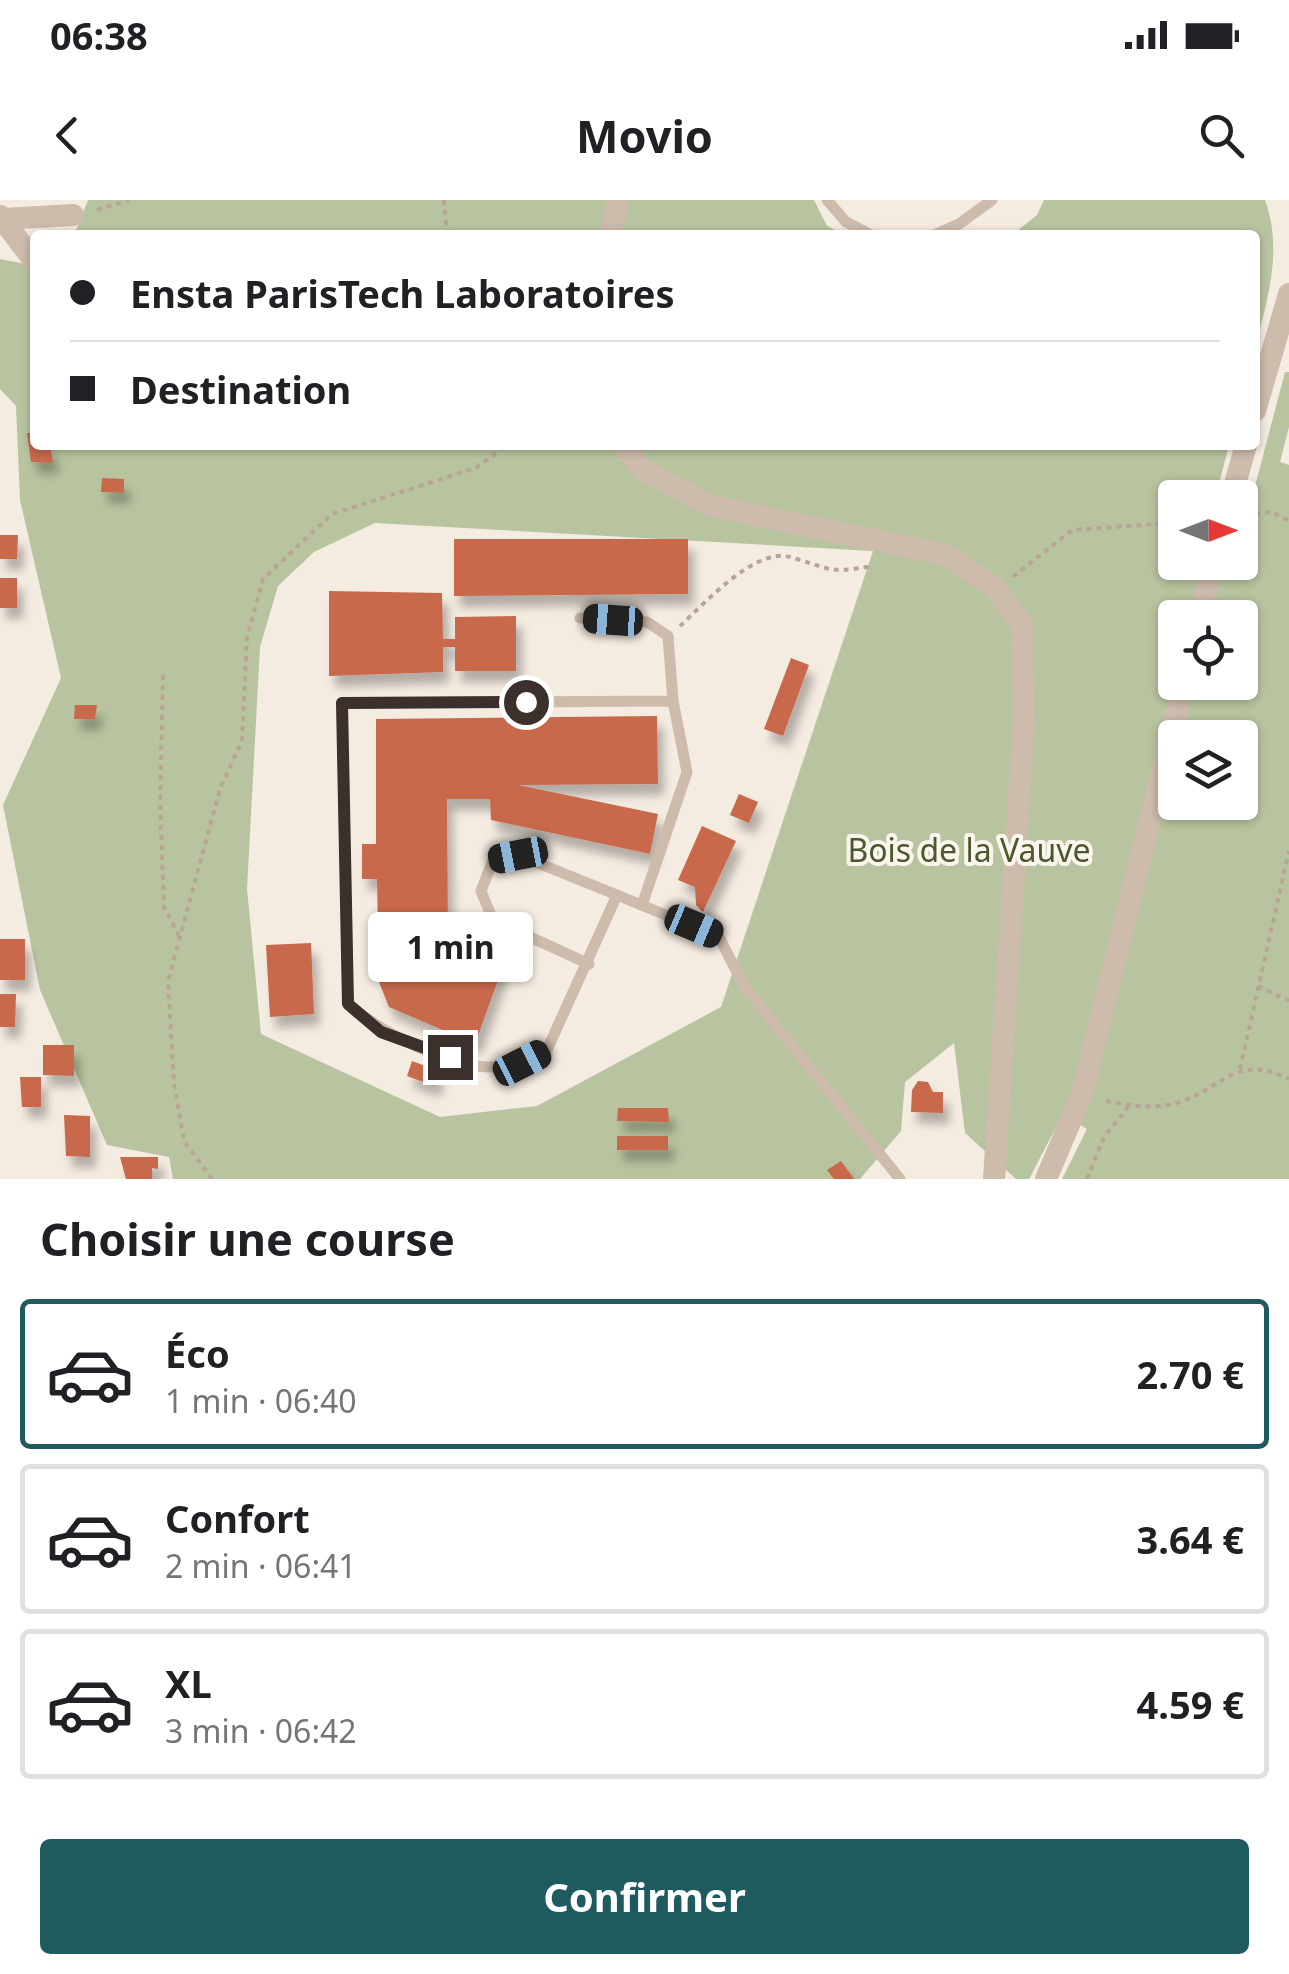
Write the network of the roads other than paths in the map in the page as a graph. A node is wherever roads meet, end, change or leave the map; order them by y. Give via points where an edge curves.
1 (618, 200) edge
2 (827, 200) edge
3 (992, 200) edge
4 (72, 215) road end
5 (2, 217) edge
6 (613, 230) edge
7 (861, 230) edge
8 (946, 230) edge
9 (30, 255) edge
10 (1289, 294) edge
11 (1281, 350) edge
12 (1260, 398) edge
13 (627, 450) edge
14 (1244, 450) edge
15 (1235, 480) edge
16 (580, 618) dead end
17 (1180, 700) edge
18 (674, 701) junction
19 (617, 896) junction
20 (642, 904) junction
21 (589, 964) junction
22 (994, 1173) edge
23 (900, 1179) edge
24 (1046, 1179) edge

1 - 6 street
2 - 7 lane
3 - 8 lane
4 - 5 street
5 - 9 street
10 - 11 street
11 - 12 street
13 - 22 street via 642,469 711,506 947,555 996,589 1022,625 1024,721
14 - 15 street
16 - 18 lane via 647,622 668,636
17 - 24 street via 1082,1094
18 - 20 lane via 687,772
18 - 21 lane via 342,703 348,1004 381,1032 493,1068 547,1050
19 - 20 lane
19 - 21 lane
19 - 21 lane via 518,855 494,860 487,876 481,892 494,920
20 - 23 lane via 719,938 744,986

